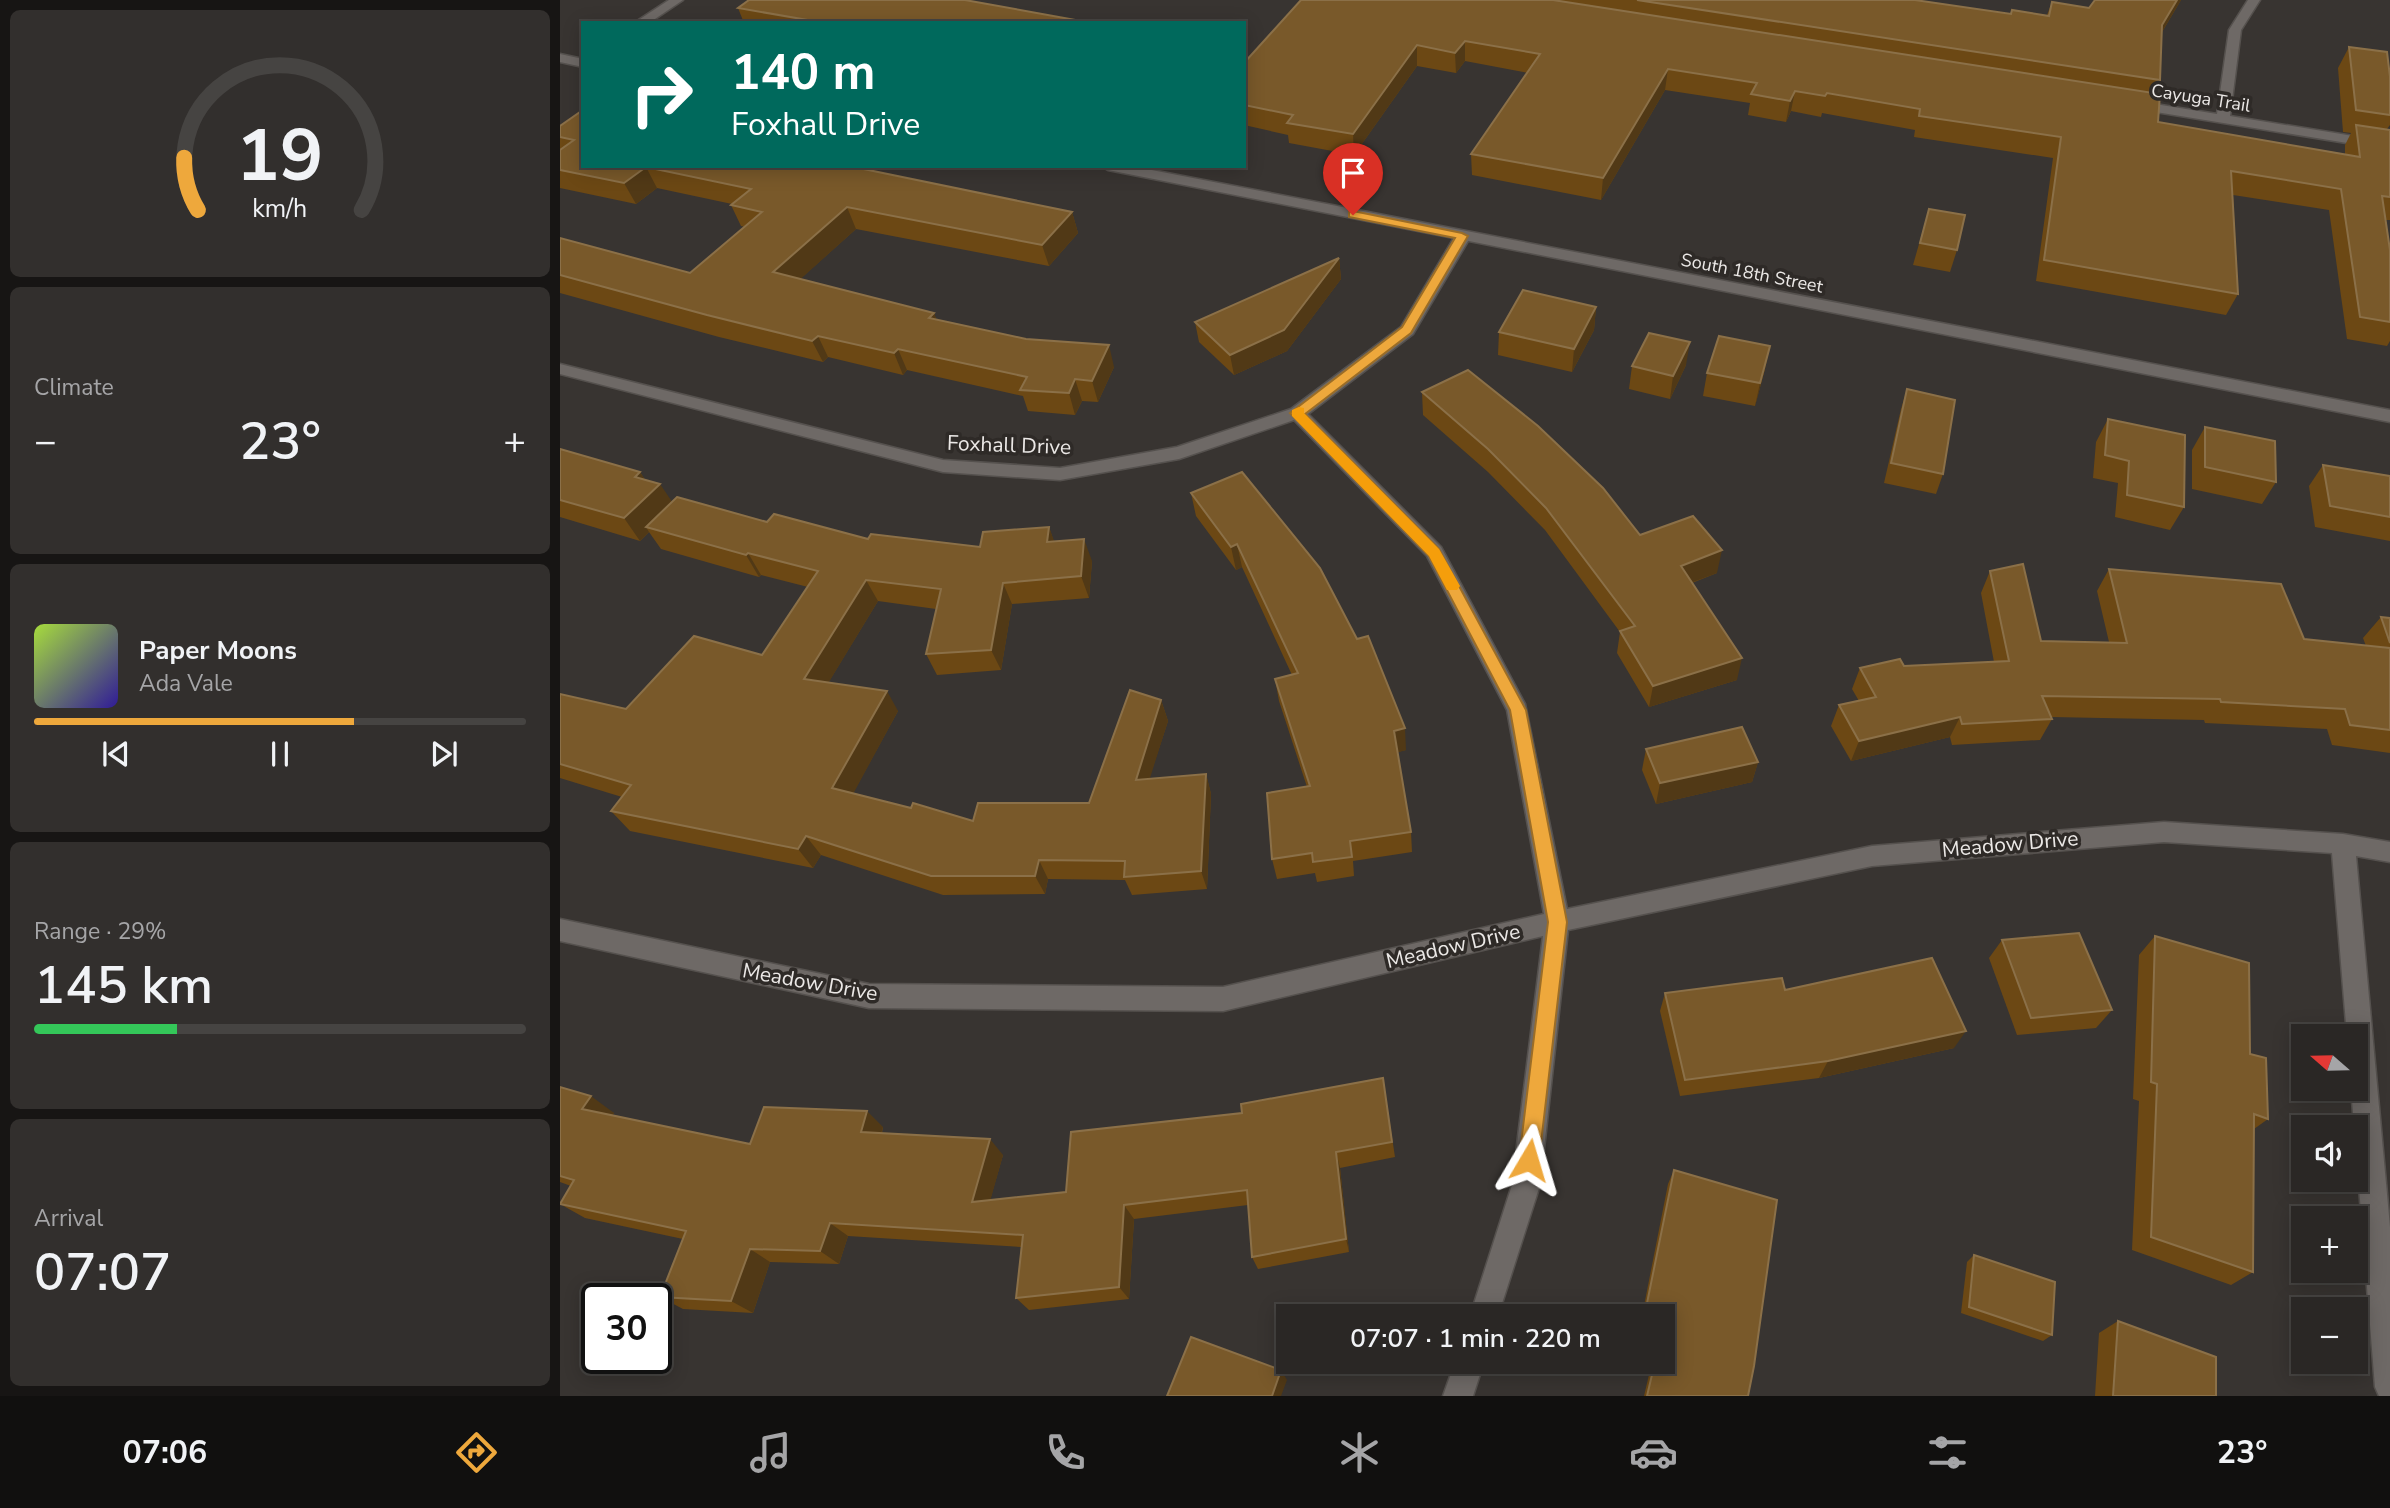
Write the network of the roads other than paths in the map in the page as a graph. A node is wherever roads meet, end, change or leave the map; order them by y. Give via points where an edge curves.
1 (677, 0) edge
2 (2253, 0) edge
3 (643, 21) edge
4 (560, 58) edge
5 (581, 61) edge
6 (2113, 102) edge
7 (2223, 119) junction
8 (2390, 146) edge
9 (1118, 168) edge
10 (1462, 236) junction
11 (560, 369) edge
12 (1297, 413) junction
13 (2390, 416) edge
14 (2343, 844) junction
15 (2390, 852) edge
16 (1558, 922) junction
17 (560, 930) edge
18 (1488, 1304) edge
19 (1466, 1374) edge
20 (2390, 1387) edge
21 (1458, 1396) edge

1 - 3 street
2 - 7 street via 2235,30
4 - 5 street
6 - 7 street, Cayuga Trail
7 - 8 street, Cayuga Trail
9 - 10 street, South 18th Street
10 - 12 street, Foxhall Drive via 1407,330
10 - 13 street, South 18th Street
11 - 12 street, Foxhall Drive via 943,466 1060,474 1179,453
12 - 16 street via 1434,552 1518,710
14 - 15 street, Meadow Drive
14 - 16 street, Meadow Drive via 2164,832 1872,856
14 - 20 street
16 - 17 street, Meadow Drive via 1223,999 869,996
16 - 18 street via 1526,1185
19 - 21 street

